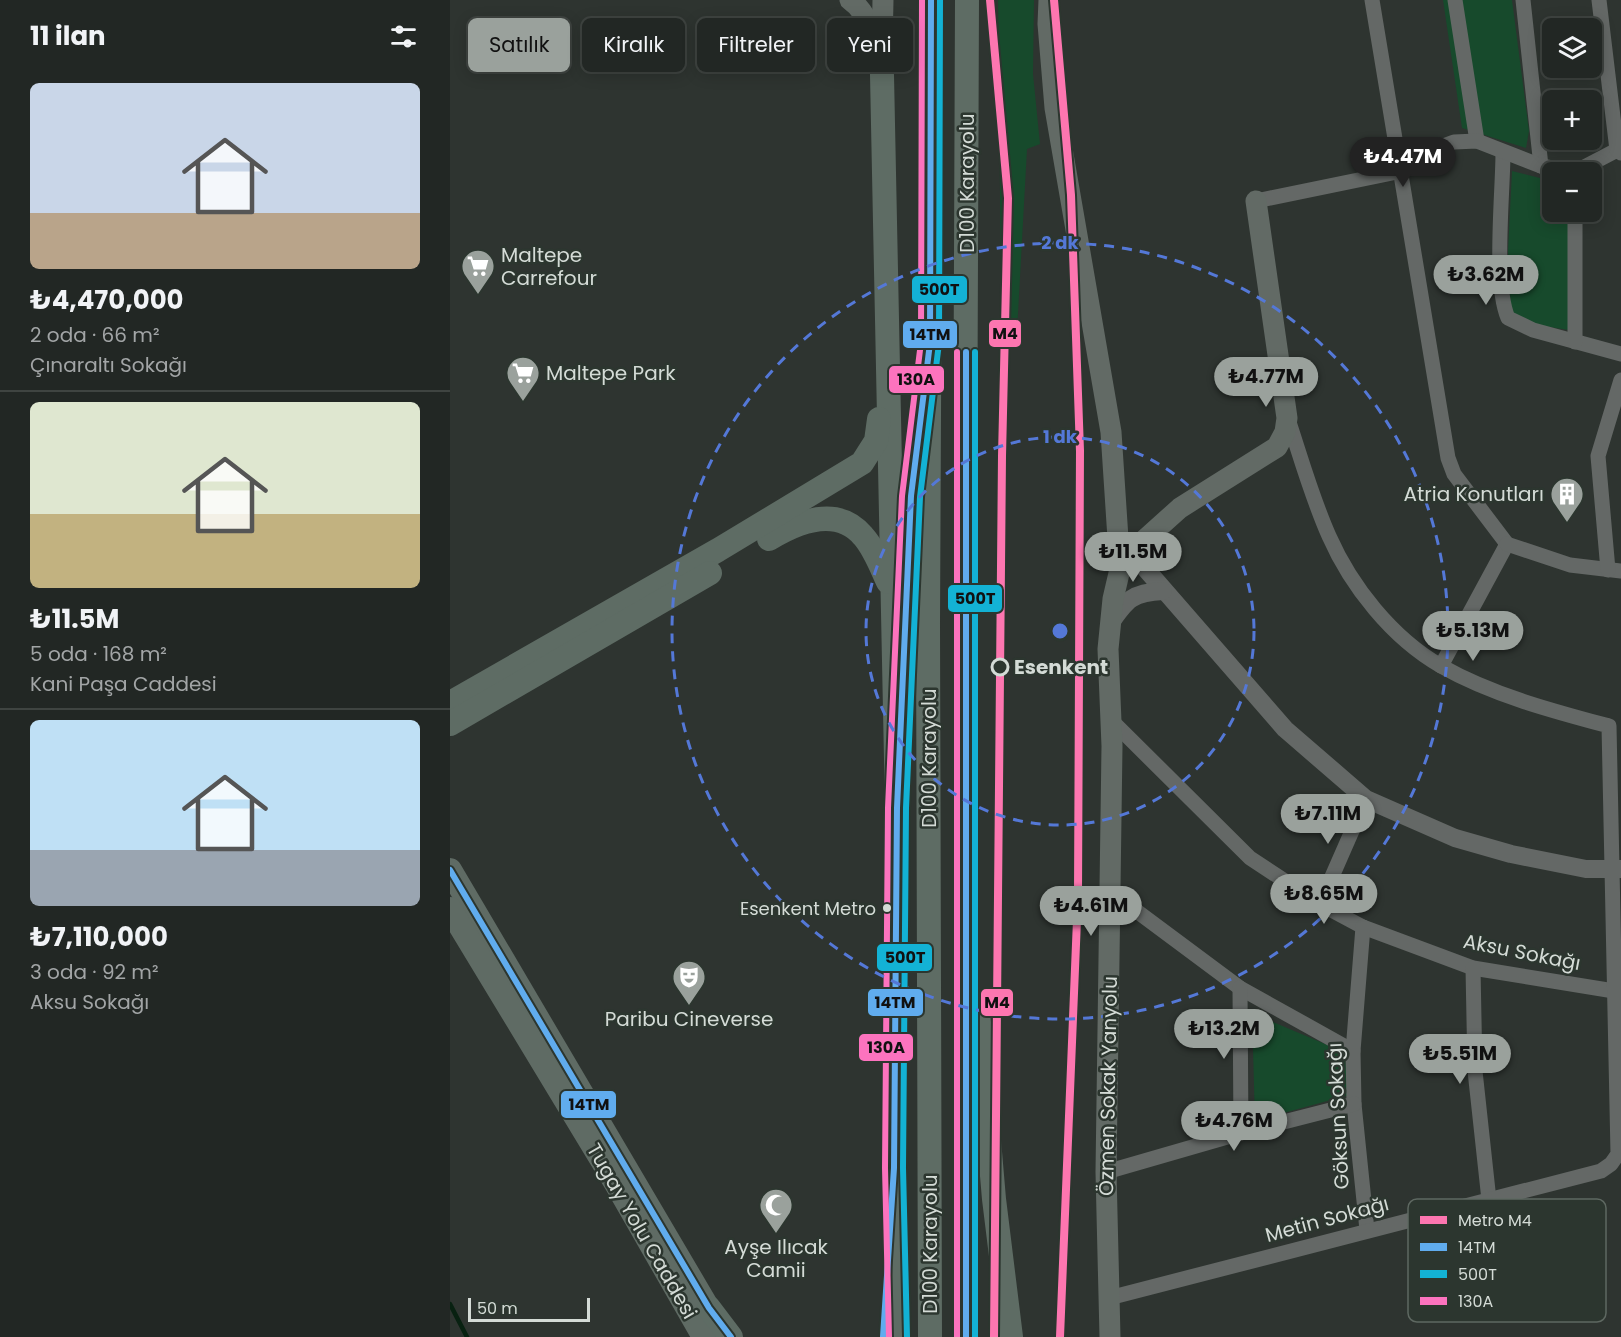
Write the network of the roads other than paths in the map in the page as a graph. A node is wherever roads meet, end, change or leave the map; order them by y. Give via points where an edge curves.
1 (850, 0) edge
2 (883, 0) edge
3 (931, 0) edge
4 (967, 0) edge
5 (1049, 0) edge
6 (1372, 0) edge
7 (1455, 0) edge
8 (1524, 0) edge
9 (1599, 0) edge
10 (882, 75) junction
11 (1477, 141) junction
12 (1619, 151) edge
13 (1503, 152) junction
14 (1596, 162) edge
15 (1541, 166) joint
16 (1402, 171) junction
17 (1256, 201) joint
18 (1575, 222) edge
19 (1575, 342) junction
20 (930, 343) junction
21 (1621, 354) edge
22 (887, 369) junction
23 (1621, 381) edge
24 (1287, 417) junction
25 (1507, 544) junction
26 (1125, 561) junction
27 (1614, 571) edge
28 (891, 586) junction
29 (1163, 591) junction
30 (1110, 624) junction
31 (1440, 666) junction
32 (450, 703) edge
33 (1109, 718) junction
34 (450, 724) edge
35 (1615, 726) edge
36 (1366, 800) junction
37 (897, 808) junction
38 (1616, 869) edge
39 (450, 870) edge
40 (1111, 892) junction
41 (1320, 904) junction
42 (450, 909) edge
43 (965, 912) junction
44 (1363, 927) junction
45 (1473, 968) junction
46 (1240, 988) junction
47 (1614, 991) junction
48 (1353, 1051) junction
49 (1354, 1104) junction
50 (1619, 1124) edge
51 (1240, 1133) junction
52 (894, 1168) junction
53 (1106, 1172) junction
54 (1489, 1199) edge
55 (1493, 1199) edge
56 (1408, 1220) edge
57 (1367, 1230) junction
58 (1109, 1298) junction
59 (709, 1308) junction
60 (704, 1337) edge
61 (724, 1337) edge
62 (731, 1337) edge
63 (883, 1337) edge
64 (898, 1337) edge
65 (930, 1337) edge
66 (966, 1337) edge
67 (1011, 1337) edge
68 (1110, 1337) edge

1 - 10 main road via 858,5 873,35
2 - 10 main road
3 - 20 highway, D100 Karayolu
4 - 43 highway, D100 Karayolu
5 - 26 main road, Özmen Sokak Yanyolu via 1055,108 1111,432
6 - 16 street
7 - 11 street
8 - 15 street
9 - 12 street
10 - 22 highway
11 - 13 street
11 - 16 street via 1454,142 1422,154
12 - 14 street
13 - 15 street
13 - 19 street via 1502,305 1516,324
16 - 17 street
16 - 25 street via 1448,458 1454,474
17 - 24 main road
18 - 19 street
19 - 21 street
20 - 37 highway via 911,496
20 - 65 highway, D100 Karayolu
22 - 28 highway
22 - 32 highway via 876,441 862,463
23 - 27 street via 1598,456
24 - 26 main road via 1277,447 1180,508
24 - 31 street via 1329,537 1359,590 1400,635
25 - 27 street via 1570,565
25 - 31 street
26 - 29 street
26 - 30 main road, Özmen Sokak Yanyolu
28 - 34 highway via 864,536 853,527 830,517 795,523
28 - 37 highway
29 - 30 street via 1145,592 1124,603
29 - 36 street via 1285,729
30 - 33 main road, Özmen Sokak Yanyolu
31 - 35 street via 1506,694
33 - 40 main road, Özmen Sokak Yanyolu
33 - 41 street, Aksu Sokağı via 1250,858
35 - 38 street
36 - 38 street via 1455,838 1511,854 1561,866
36 - 41 street
37 - 52 highway
38 - 47 street
39 - 59 main road, Tugay Yolu Caddesi
40 - 46 street
40 - 53 main road, Özmen Sokak Yanyolu
41 - 44 street, Aksu Sokağı
42 - 60 main road, Tugay Yolu Caddesi
43 - 66 highway, D100 Karayolu
43 - 67 highway via 984,1052 994,1199
44 - 45 street, Aksu Sokağı
44 - 48 street, Göksun Sokağı
45 - 47 street, Aksu Sokağı
45 - 54 street via 1475,1071
46 - 48 street
46 - 51 street
47 - 50 street
48 - 49 street, Göksun Sokağı
49 - 51 street
49 - 57 street, Göksun Sokağı
50 - 55 street, Metin Sokağı via 1618,1154 1601,1171
51 - 53 street
52 - 63 highway
52 - 64 highway
53 - 58 main road, Özmen Sokak Yanyolu
56 - 57 street, Metin Sokağı
57 - 58 street, Metin Sokağı
58 - 68 main road, Özmen Sokak Yanyolu
59 - 61 main road, Tugay Yolu Caddesi
59 - 62 highway

